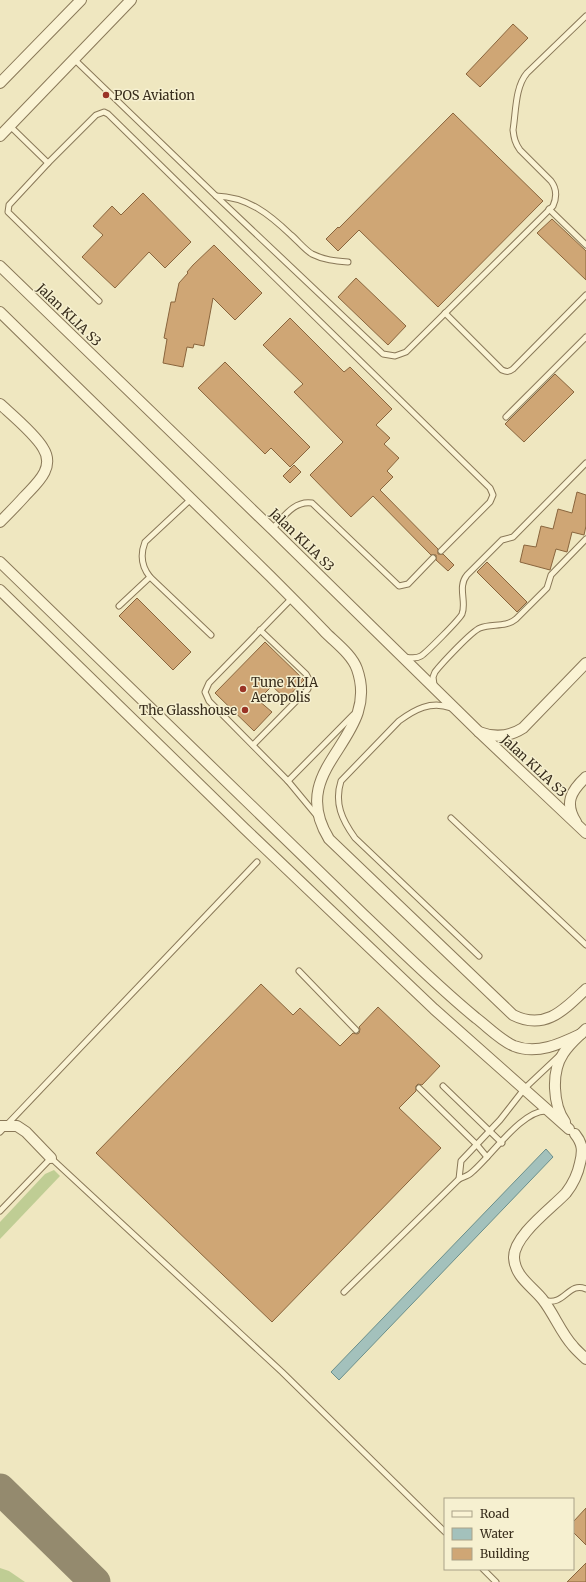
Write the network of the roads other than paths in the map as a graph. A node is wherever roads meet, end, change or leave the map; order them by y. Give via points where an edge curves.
1 (81, 0) edge
2 (131, 0) edge
3 (586, 17) edge
4 (74, 59) junction
5 (0, 83) edge
6 (10, 126) junction
7 (0, 136) edge
8 (48, 164) junction
9 (216, 196) junction
10 (550, 209) junction
11 (586, 245) edge
12 (348, 262) dead end
13 (0, 266) edge
14 (586, 295) edge
15 (99, 300) dead end
16 (0, 312) edge
17 (445, 313) junction
18 (586, 337) edge
19 (0, 404) edge
20 (506, 417) dead end
21 (586, 463) edge
22 (191, 499) junction
23 (0, 522) edge
24 (272, 529) junction
25 (586, 539) edge
26 (441, 551) dead end
27 (433, 558) dead end
28 (0, 562) edge
29 (150, 577) junction
30 (0, 590) edge
31 (292, 598) junction
32 (119, 606) dead end
33 (260, 630) junction
34 (211, 635) dead end
35 (399, 654) junction
36 (586, 663) edge
37 (436, 691) junction
38 (360, 708) junction
39 (460, 714) junction
40 (478, 731) junction
41 (253, 745) junction
42 (586, 777) edge
43 (288, 781) junction
44 (451, 818) dead end
45 (320, 819) junction
46 (583, 831) edge
47 (257, 862) dead end
48 (586, 945) edge
49 (479, 956) dead end
50 (299, 971) dead end
51 (586, 989) edge
52 (356, 1030) dead end
53 (583, 1031) edge
54 (567, 1048) junction
55 (443, 1086) dead end
56 (419, 1088) dead end
57 (525, 1088) junction
58 (552, 1113) junction
59 (2, 1128) edge
60 (491, 1131) junction
61 (572, 1132) junction
62 (586, 1141) edge
63 (502, 1143) junction
64 (478, 1145) junction
65 (486, 1157) junction
66 (51, 1158) junction
67 (459, 1179) junction
68 (0, 1211) edge
69 (586, 1289) edge
70 (344, 1292) dead end
71 (543, 1299) junction
72 (586, 1359) edge
73 (444, 1531) edge
74 (484, 1570) edge
75 (496, 1582) edge

1 - 5 street
2 - 4 street
3 - 10 lane via 527,72 520,87 514,137 520,150 555,187 555,201
4 - 6 street
4 - 9 lane
6 - 7 street
6 - 8 lane
8 - 15 lane via 9,205 8,212
8 - 26 lane via 96,115 104,112 108,114 490,488 493,495 490,502
9 - 12 lane via 228,196 270,215 310,253 329,261
9 - 17 lane via 383,354 401,355
10 - 11 lane
10 - 17 lane
13 - 24 street, Jalan KLIA S3
14 - 17 lane via 513,369 506,372
16 - 22 street
18 - 20 lane
19 - 23 street via 39,442 46,454 47,467 41,479
21 - 35 lane via 514,537 502,540 467,575 462,586 462,613 425,654 415,658
22 - 29 lane via 145,542 141,558
22 - 31 street
24 - 27 lane via 295,506 300,503 312,503 399,586 408,584
24 - 35 street, Jalan KLIA S3
25 - 37 lane via 552,573 547,588 516,619 505,624 478,628 439,668 433,677
28 - 53 street via 432,980 502,1039 524,1048 538,1049 557,1045
29 - 32 lane
29 - 34 lane
30 - 57 street via 245,829 412,987
31 - 33 lane
31 - 38 street via 348,654 362,683
33 - 41 lane via 209,683 205,692 209,701
33 - 41 lane via 306,674 310,681 308,689
35 - 37 street, Jalan KLIA S3
36 - 40 street via 523,728 498,736
37 - 39 street, Jalan KLIA S3
38 - 43 lane
38 - 45 street via 350,732 322,776 318,790
39 - 40 street, Jalan KLIA S3
39 - 49 lane via 444,705 436,704 408,714 341,781 338,802 345,824 355,838
40 - 46 street, Jalan KLIA S3
41 - 43 lane
42 - 46 street via 570,797 571,810
43 - 45 lane
44 - 48 lane
45 - 51 street via 333,842 513,1015 527,1021 542,1021 567,1008
47 - 59 lane
50 - 52 lane
53 - 54 street
54 - 57 lane
54 - 61 street via 558,1063 555,1083 559,1111
55 - 60 lane
56 - 64 lane
57 - 58 street
57 - 60 lane
58 - 61 street
58 - 63 lane via 534,1113 513,1129
59 - 66 street via 17,1126
60 - 63 lane
60 - 64 lane
61 - 62 street
61 - 71 street via 580,1140 582,1153 572,1184 524,1235 515,1250 514,1258 519,1272
63 - 65 lane
64 - 65 lane
64 - 67 lane via 461,1162
65 - 67 lane via 470,1174
66 - 68 lane
66 - 73 lane via 282,1372
67 - 70 lane
69 - 71 lane via 575,1288 553,1302
71 - 72 street via 572,1346
74 - 75 lane

